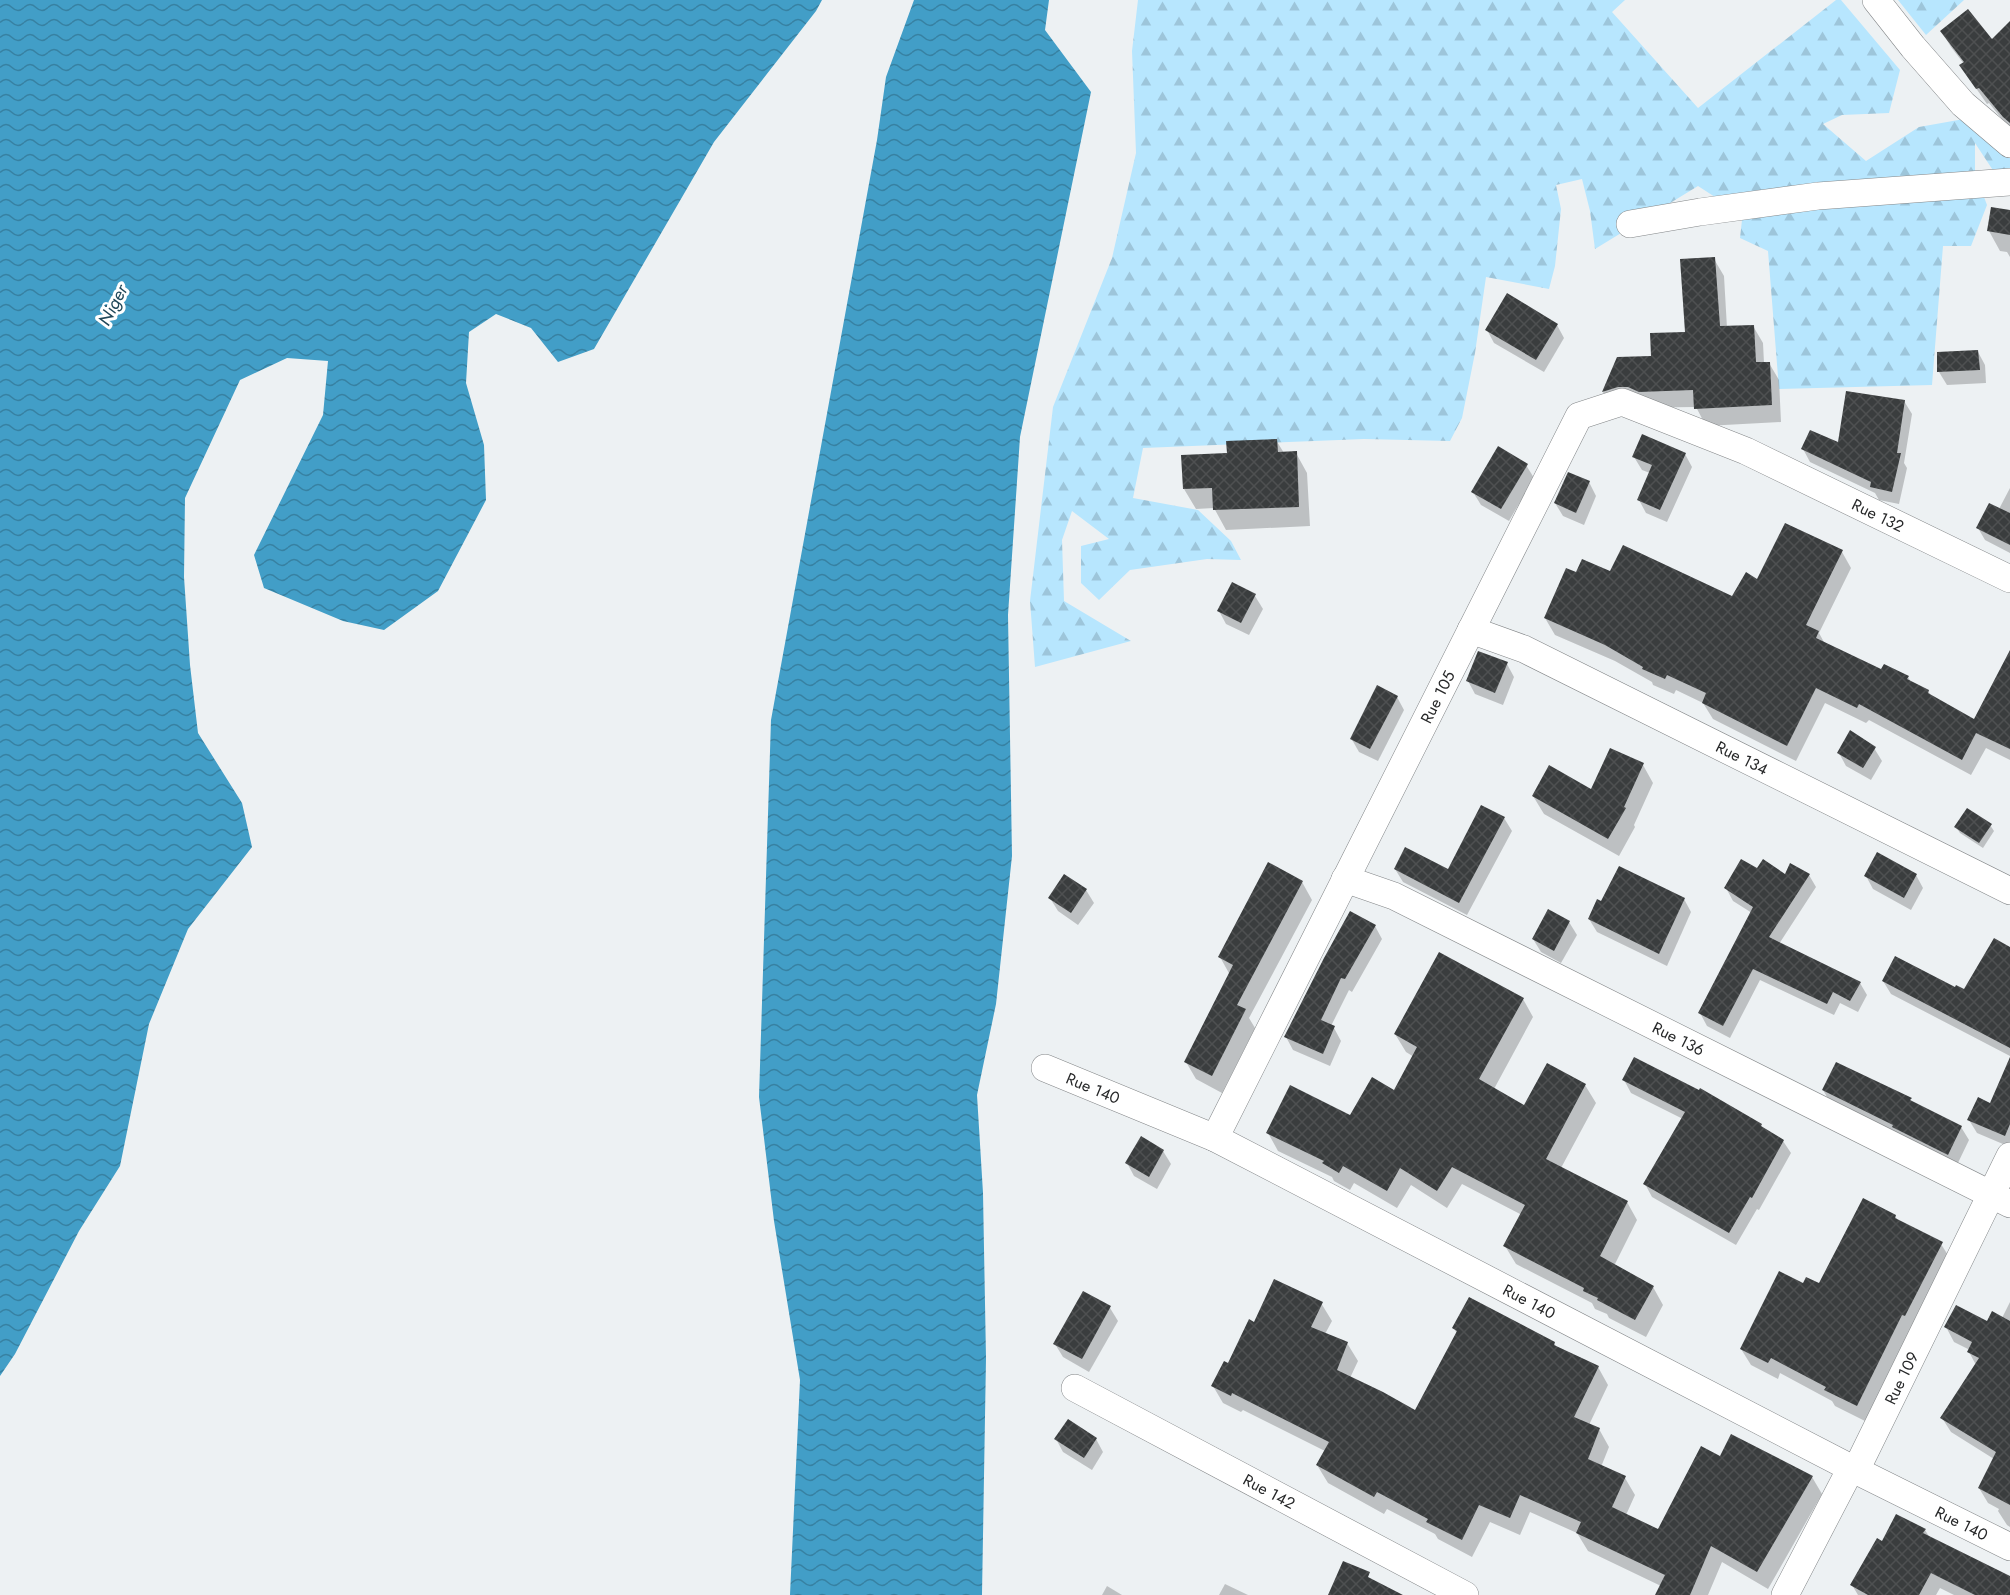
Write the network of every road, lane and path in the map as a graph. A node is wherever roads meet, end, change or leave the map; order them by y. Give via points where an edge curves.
1 (1876, 0) edge
2 (2010, 144) edge
3 (2010, 182) edge
4 (1630, 224) dead end
5 (1746, 451) joint
6 (2010, 579) edge
7 (1471, 630) junction
8 (1344, 879) junction
9 (2010, 891) edge
10 (1045, 1068) dead end
11 (1215, 1138) junction
12 (2010, 1156) edge
13 (2001, 1199) edge
14 (1075, 1388) dead end
15 (1856, 1470) junction
16 (2010, 1547) edge
17 (1465, 1595) edge
18 (1785, 1595) edge

1 - 2 street via 1963,104
3 - 4 street via 1818,196
5 - 6 street, Rue 132
5 - 7 street, Rue 105 via 1622,402 1580,416
7 - 8 street, Rue 105
7 - 9 street, Rue 134 via 1524,649
8 - 11 street, Rue 105
8 - 13 street, Rue 136 via 1394,896
10 - 11 street, Rue 140
11 - 15 street, Rue 140
12 - 13 street, Rue 109
13 - 15 street, Rue 109
14 - 17 street, Rue 142
15 - 16 street, Rue 140
15 - 18 street, Rue 109 via 1848,1474

